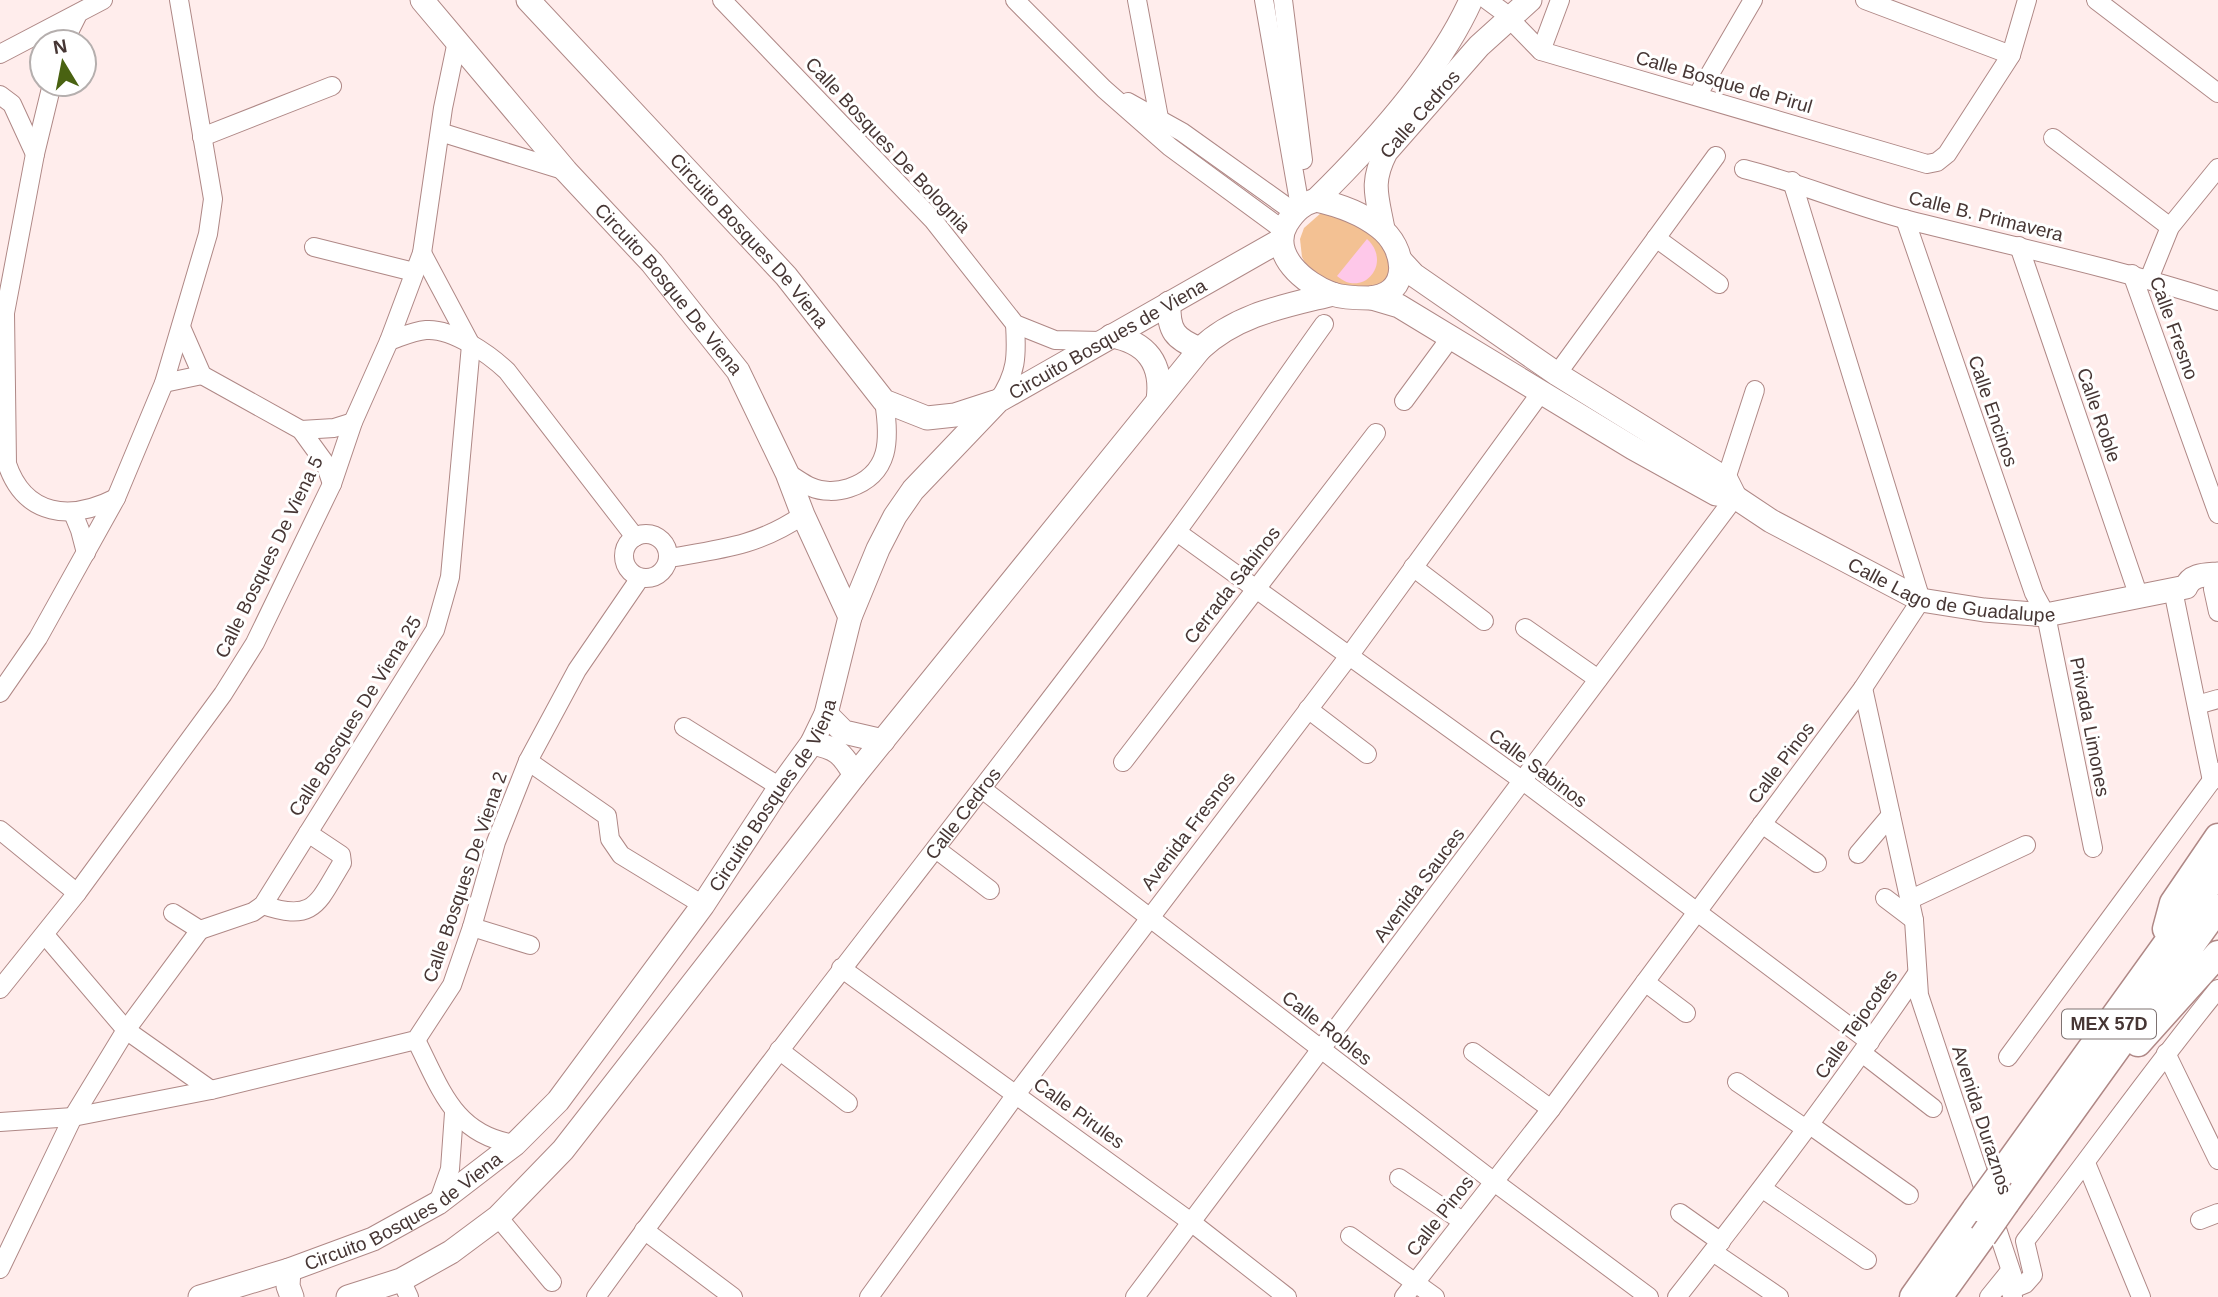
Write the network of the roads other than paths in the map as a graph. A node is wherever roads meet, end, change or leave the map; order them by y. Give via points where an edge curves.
1 (103, 0) edge
2 (422, 0) edge
3 (528, 0) edge
4 (722, 0) edge
5 (1015, 0) edge
6 (1137, 0) edge
7 (1473, 0) edge
8 (1487, 0) edge
9 (1530, 0) edge
10 (1560, 0) edge
11 (1753, 0) edge
12 (1865, 0) edge
13 (2027, 0) edge
14 (2096, 0) edge
15 (176, 3) edge
16 (1274, 4) edge
17 (2120, 7) edge
18 (77, 16) junction
19 (1509, 20) junction
20 (71, 28) edge
21 (1456, 31) junction
22 (457, 41) junction
23 (1479, 46) junction
24 (1541, 51) junction
25 (0, 54) edge
26 (2011, 55) junction
27 (332, 86) dead end
28 (1104, 89) junction
29 (2218, 93) edge
30 (0, 95) edge
31 (1697, 96) junction
32 (49, 98) edge
33 (1159, 118) junction
34 (440, 132) junction
35 (1182, 132) junction
36 (202, 137) junction
37 (2053, 138) dead end
38 (1170, 147) junction
39 (35, 154) junction
40 (1716, 156) dead end
41 (2218, 168) edge
42 (1744, 169) dead end
43 (566, 171) junction
44 (1792, 181) junction
45 (1297, 215) junction
46 (1905, 219) junction
47 (2170, 226) junction
48 (1383, 229) junction
49 (1656, 238) junction
50 (2019, 246) junction
51 (314, 247) dead end
52 (422, 253) junction
53 (1400, 260) junction
54 (414, 272) junction
55 (2140, 277) junction
56 (1719, 284) dead end
57 (1333, 295) junction
58 (1372, 298) junction
59 (2218, 301) edge
60 (1169, 303) junction
61 (1016, 324) junction
62 (1324, 324) dead end
63 (181, 327) junction
64 (1451, 337) junction
65 (1106, 339) junction
66 (389, 341) junction
67 (471, 345) junction
68 (1200, 349) junction
69 (202, 375) junction
70 (164, 383) junction
71 (1549, 383) junction
72 (1755, 390) dead end
73 (1158, 400) junction
74 (884, 401) junction
75 (998, 401) junction
76 (1404, 401) dead end
77 (353, 422) junction
78 (301, 430) junction
79 (1376, 433) dead end
80 (787, 472) junction
81 (332, 484) junction
82 (1731, 488) junction
83 (116, 498) junction
84 (73, 513) junction
85 (2218, 514) edge
86 (803, 515) junction
87 (1177, 531) junction
88 (635, 537) junction
89 (86, 552) junction
90 (669, 558) junction
91 (1413, 567) junction
92 (640, 578) junction
93 (2216, 583) edge
94 (2180, 588) junction
95 (1255, 589) junction
96 (2139, 597) junction
97 (1921, 600) junction
98 (2218, 612) edge
99 (2046, 615) junction
100 (850, 617) junction
101 (1484, 621) dead end
102 (1525, 628) dead end
103 (1349, 656) junction
104 (1598, 679) junction
105 (1863, 688) junction
106 (0, 694) edge
107 (2218, 699) edge
108 (2197, 705) junction
109 (1308, 709) junction
110 (826, 714) junction
111 (684, 727) dead end
112 (883, 741) junction
113 (812, 743) junction
114 (1367, 754) dead end
115 (528, 761) junction
116 (1123, 762) dead end
117 (855, 775) junction
118 (2215, 777) edge
119 (1523, 781) junction
120 (780, 787) junction
121 (982, 789) junction
122 (1891, 815) junction
123 (1762, 824) junction
124 (0, 830) edge
125 (308, 833) junction
126 (2218, 837) edge
127 (2026, 845) dead end
128 (2092, 848) dead end
129 (936, 849) junction
130 (1858, 854) dead end
131 (1817, 863) dead end
132 (2218, 872) edge
133 (990, 890) dead end
134 (77, 893) junction
135 (1885, 898) dead end
136 (1909, 900) junction
137 (263, 905) junction
138 (704, 905) junction
139 (2218, 908) edge
140 (173, 913) dead end
141 (1696, 913) junction
142 (1149, 917) junction
143 (1914, 920) junction
144 (472, 928) junction
145 (200, 930) junction
146 (45, 935) junction
147 (530, 945) dead end
148 (2218, 954) edge
149 (2158, 956) junction
150 (841, 968) junction
151 (1916, 975) junction
152 (1645, 982) junction
153 (0, 989) edge
154 (2218, 989) edge
155 (1686, 1013) dead end
156 (126, 1030) junction
157 (416, 1040) junction
158 (1866, 1048) junction
159 (1321, 1049) junction
160 (779, 1050) junction
161 (1473, 1052) dead end
162 (2166, 1053) junction
163 (2008, 1057) dead end
164 (1737, 1082) dead end
165 (211, 1090) junction
166 (1017, 1093) junction
167 (848, 1103) dead end
168 (1933, 1108) dead end
169 (1551, 1109) junction
170 (454, 1113) junction
171 (73, 1117) junction
172 (0, 1122) edge
173 (2062, 1123) junction
174 (1808, 1127) junction
175 (2212, 1132) edge
176 (515, 1144) junction
177 (2218, 1160) edge
178 (2085, 1163) junction
179 (1399, 1178) dead end
180 (1493, 1181) junction
181 (1763, 1189) junction
182 (1909, 1195) dead end
183 (438, 1203) junction
184 (1680, 1213) dead end
185 (2218, 1213) edge
186 (498, 1217) junction
187 (2200, 1220) dead end
188 (1462, 1221) junction
189 (1191, 1222) junction
190 (644, 1230) junction
191 (1350, 1236) dead end
192 (1717, 1247) junction
193 (1867, 1260) dead end
194 (0, 1269) edge
195 (279, 1281) edge
196 (552, 1282) dead end
197 (1415, 1282) junction
198 (2017, 1286) edge
199 (405, 1288) edge
200 (200, 1297) edge
201 (292, 1297) edge
202 (348, 1297) edge
203 (596, 1297) edge
204 (733, 1297) edge
205 (869, 1297) edge
206 (1135, 1297) edge
207 (1287, 1297) edge
208 (1404, 1297) edge
209 (1435, 1297) edge
210 (1649, 1297) edge
211 (1677, 1297) edge
212 (1779, 1297) edge
213 (1913, 1297) edge
214 (1939, 1297) edge
215 (1989, 1297) edge
216 (2141, 1297) edge

1 - 18 street
2 - 22 main road, Circuito Bosque De Viena
3 - 74 main road, Circuito Bosques De Viena via 786,276
4 - 61 street, Calle Bosques De Bolognia via 933,220
5 - 28 street
6 - 33 street
7 - 21 main road, Circuito Bosques de Viena
7 - 23 main road
8 - 19 street, Calle Bosque de Pirul
9 - 19 main road, Calle Cedros
10 - 24 street
11 - 31 street
12 - 26 street
13 - 26 street
14 - 17 street
15 - 36 street
16 - 45 street
17 - 29 street
18 - 20 street
18 - 25 street
19 - 23 main road, Calle Cedros
19 - 24 street, Calle Bosque de Pirul
21 - 23 main road
21 - 45 main road, Circuito Bosques de Viena via 1363,150
22 - 34 street, Calle Bosques De Viena 5
22 - 43 main road, Circuito Bosque De Viena
23 - 48 main road, Calle Cedros via 1386,152 1376,171
24 - 31 street, Calle Bosque de Pirul
26 - 31 street, Calle Bosque de Pirul via 1947,154 1927,164
27 - 36 street
28 - 33 street
28 - 38 street
30 - 39 street via 12,104
32 - 39 street
33 - 35 street
34 - 43 street
34 - 52 street, Calle Bosques De Viena 5
35 - 38 street
35 - 45 street
36 - 63 street via 213,199
37 - 47 street
38 - 45 street
39 - 84 street via 5,313 7,464 13,482 30,499 51,510
40 - 49 street
41 - 47 street
42 - 44 street, Calle B. Primavera
43 - 80 main road, Circuito Bosque De Viena via 722,349
44 - 46 street, Calle B. Primavera
44 - 97 street
45 - 48 main road via 1342,205
45 - 57 main road via 1288,262 1300,276
45 - 60 main road, Circuito Bosques de Viena
46 - 50 street, Calle B. Primavera
46 - 99 street, Calle Encinos via 2034,593
47 - 55 street
48 - 53 main road
49 - 56 street
49 - 71 street
50 - 55 street, Calle B. Primavera
50 - 96 street, Calle Roble
51 - 54 street
52 - 54 street, Calle Bosques De Viena 5
52 - 67 street
53 - 58 main road via 1401,276 1395,288
53 - 71 main road, Calle Lago de Guadalupe
54 - 66 street, Calle Bosques De Viena 5
55 - 59 street, Calle B. Primavera
55 - 85 street, Calle Fresno
57 - 58 main road
57 - 68 main road via 1246,318
58 - 64 main road, Calle Lago de Guadalupe via 1399,306
60 - 65 main road, Circuito Bosques de Viena
60 - 68 main road via 1170,327 1177,337
61 - 65 street, Calle Bosques De Bolognia via 1055,340
61 - 75 street via 1016,365
62 - 87 street, Calle Cedros
63 - 69 street
63 - 70 street
64 - 71 main road, Calle Lago de Guadalupe
64 - 76 street
65 - 73 main road via 1126,339 1150,356 1160,385
65 - 75 main road, Circuito Bosques de Viena
66 - 67 street via 427,330
66 - 77 street, Calle Bosques De Viena 5
67 - 88 street via 507,371
67 - 125 street, Calle Bosques De Viena 25 via 450,577 440,617
68 - 73 main road
69 - 70 street
69 - 78 street
70 - 83 street
71 - 82 main road, Calle Lago de Guadalupe via 1633,448 1716,494
71 - 91 street, Avenida Fresnos
72 - 82 street, Avenida Sauces
73 - 112 main road
74 - 75 main road, Circuito Bosques De Viena via 927,418 955,415
74 - 80 street via 889,430 884,460 858,485 838,492 812,488
75 - 100 main road, Circuito Bosques de Viena via 894,516
77 - 78 street
77 - 81 street, Calle Bosques De Viena 5
78 - 81 street via 325,463
79 - 95 street, Cerrada Sabinos
80 - 86 main road, Circuito Bosque De Viena
81 - 134 street, Calle Bosques De Viena 5 via 255,643 223,694
82 - 97 main road, Calle Lago de Guadalupe via 1771,521
82 - 104 street, Avenida Sauces
83 - 84 street
83 - 89 street
84 - 89 street
86 - 90 street via 779,531 742,545
86 - 100 main road, Circuito Bosque De Viena
87 - 95 street, Calle Sabinos
87 - 121 street, Calle Cedros
88 - 90 street via 654,535 668,549
88 - 92 street via 626,546 624,559 629,571
89 - 106 street
90 - 92 street via 659,575
91 - 101 street
91 - 103 street, Avenida Fresnos
92 - 115 street, Calle Bosques De Viena 2 via 577,670
93 - 94 main road, Calle Lago de Guadalupe via 2197,576
93 - 98 street
94 - 96 main road, Calle Lago de Guadalupe
94 - 108 street
95 - 103 street, Calle Sabinos
95 - 116 street, Cerrada Sabinos
96 - 99 main road, Calle Lago de Guadalupe
97 - 99 main road, Calle Lago de Guadalupe
97 - 105 street, Calle Pinos
99 - 128 street, Privada Limones
100 - 110 main road, Circuito Bosques de Viena
102 - 104 street
103 - 109 street, Avenida Fresnos
103 - 119 street, Calle Sabinos
104 - 119 street, Avenida Sauces
105 - 122 street, Calle Tejocotes
105 - 123 street, Calle Pinos
107 - 108 street
108 - 118 street
109 - 114 street
109 - 142 street, Avenida Fresnos
110 - 112 main road via 844,733
110 - 113 main road, Circuito Bosques de Viena
111 - 120 street
112 - 117 main road
113 - 117 main road via 837,750
113 - 120 main road, Circuito Bosques de Viena
115 - 138 street via 607,816 611,839 621,855
115 - 144 street, Calle Bosques De Viena 2 via 496,842
117 - 186 main road via 563,1150
118 - 163 street
119 - 141 street, Calle Sabinos
119 - 159 street, Avenida Sauces
120 - 138 main road, Circuito Bosques de Viena
121 - 129 street, Calle Cedros
121 - 142 street, Calle Robles
122 - 130 street
122 - 136 street, Calle Tejocotes
123 - 131 street
123 - 141 street, Calle Pinos
124 - 134 street
125 - 137 street, Calle Bosques De Viena 25
125 - 137 street via 342,859 317,905 285,912
126 - 149 highway via 2174,903
127 - 136 street
129 - 133 street
129 - 150 street, Calle Cedros
132 - 149 highway, MEX 57D
134 - 146 street, Calle Bosques De Viena 5
135 - 143 street
136 - 143 street, Calle Tejocotes
137 - 145 street
138 - 176 main road, Circuito Bosques de Viena via 558,1101
139 - 173 highway, MEX 57D
140 - 145 street
141 - 152 street, Calle Pinos
141 - 158 street, Calle Sabinos
142 - 159 street, Calle Robles
142 - 166 street, Avenida Fresnos
143 - 151 street, Calle Tejocotes
144 - 147 street
144 - 157 street, Calle Bosques De Viena 2 via 452,985
145 - 156 street
146 - 153 street, Calle Bosques De Viena 5
146 - 156 street
148 - 173 highway
149 - 213 highway, MEX 57D, bridge
150 - 160 street, Calle Cedros
150 - 166 street, Calle Pirules
151 - 158 street, Calle Tejocotes
151 - 198 street, Avenida Duraznos
152 - 155 street
152 - 169 street, Calle Pinos
154 - 162 street
156 - 165 street
156 - 171 street
157 - 165 street
157 - 170 street
158 - 168 street, Calle Sabinos
158 - 174 street, Calle Tejocotes
159 - 180 street, Calle Robles
159 - 189 street, Avenida Sauces
160 - 167 street
160 - 190 street, Calle Cedros
161 - 169 street
162 - 175 street
162 - 178 street
164 - 174 street
165 - 171 street
166 - 189 street, Calle Pirules
166 - 205 street, Avenida Fresnos
169 - 180 street, Calle Pinos
170 - 176 street via 484,1137
170 - 183 street via 450,1170
171 - 172 street
171 - 194 street
173 - 214 highway, MEX 57D, bridge
174 - 181 street, Calle Tejocotes
174 - 182 street
175 - 177 street
176 - 183 main road, Circuito Bosques de Viena
178 - 198 street via 2025,1241 2033,1275
178 - 216 street
179 - 188 street
180 - 188 street, Calle Pinos
180 - 210 street, Calle Robles
181 - 192 street, Calle Tejocotes
181 - 193 street
183 - 195 main road, Circuito Bosques de Viena via 373,1239
184 - 192 street
185 - 187 street
186 - 196 street
186 - 199 main road
188 - 197 street, Calle Pinos
189 - 206 street, Avenida Sauces
189 - 207 street, Calle Pirules
190 - 203 street, Calle Cedros
190 - 204 street
191 - 197 street
192 - 211 street, Calle Tejocotes
192 - 212 street
195 - 200 main road, Circuito Bosques de Viena
195 - 201 main road via 288,1286
197 - 208 street, Calle Pinos
197 - 209 street
198 - 215 street
199 - 202 main road

